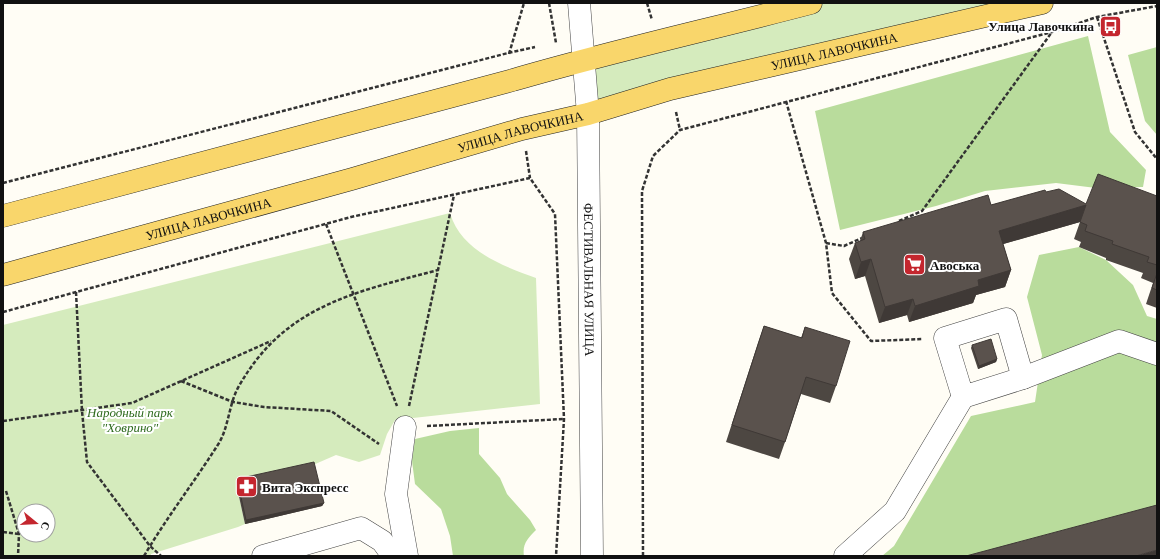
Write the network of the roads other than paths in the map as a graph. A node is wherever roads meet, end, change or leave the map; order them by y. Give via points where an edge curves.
1 (579, 3) edge
2 (811, 3) edge
3 (1042, 3) edge
4 (585, 59) junction
5 (588, 114) junction
6 (3, 216) edge
7 (3, 275) edge
8 (1157, 354) edge
9 (1023, 378) junction
10 (963, 397) junction
11 (405, 427) road end
12 (264, 556) edge
13 (393, 556) edge
14 (407, 556) edge
15 (592, 556) edge
16 (845, 556) edge

1 - 4 street, ФЕСТИВАЛЬНАЯ УЛИЦА
2 - 4 main road
3 - 5 main road, УЛИЦА ЛАВОЧКИНА via 670,89
4 - 5 street, ФЕСТИВАЛЬНАЯ УЛИЦА
4 - 6 main road
5 - 7 main road, УЛИЦА ЛАВОЧКИНА via 522,129 352,179
5 - 15 street, ФЕСТИВАЛЬНАЯ УЛИЦА
8 - 9 street via 1119,341
9 - 10 street
9 - 10 street via 1006,319 945,338
10 - 16 street via 895,511
11 - 14 street via 396,494
12 - 13 street via 361,528 382,541

